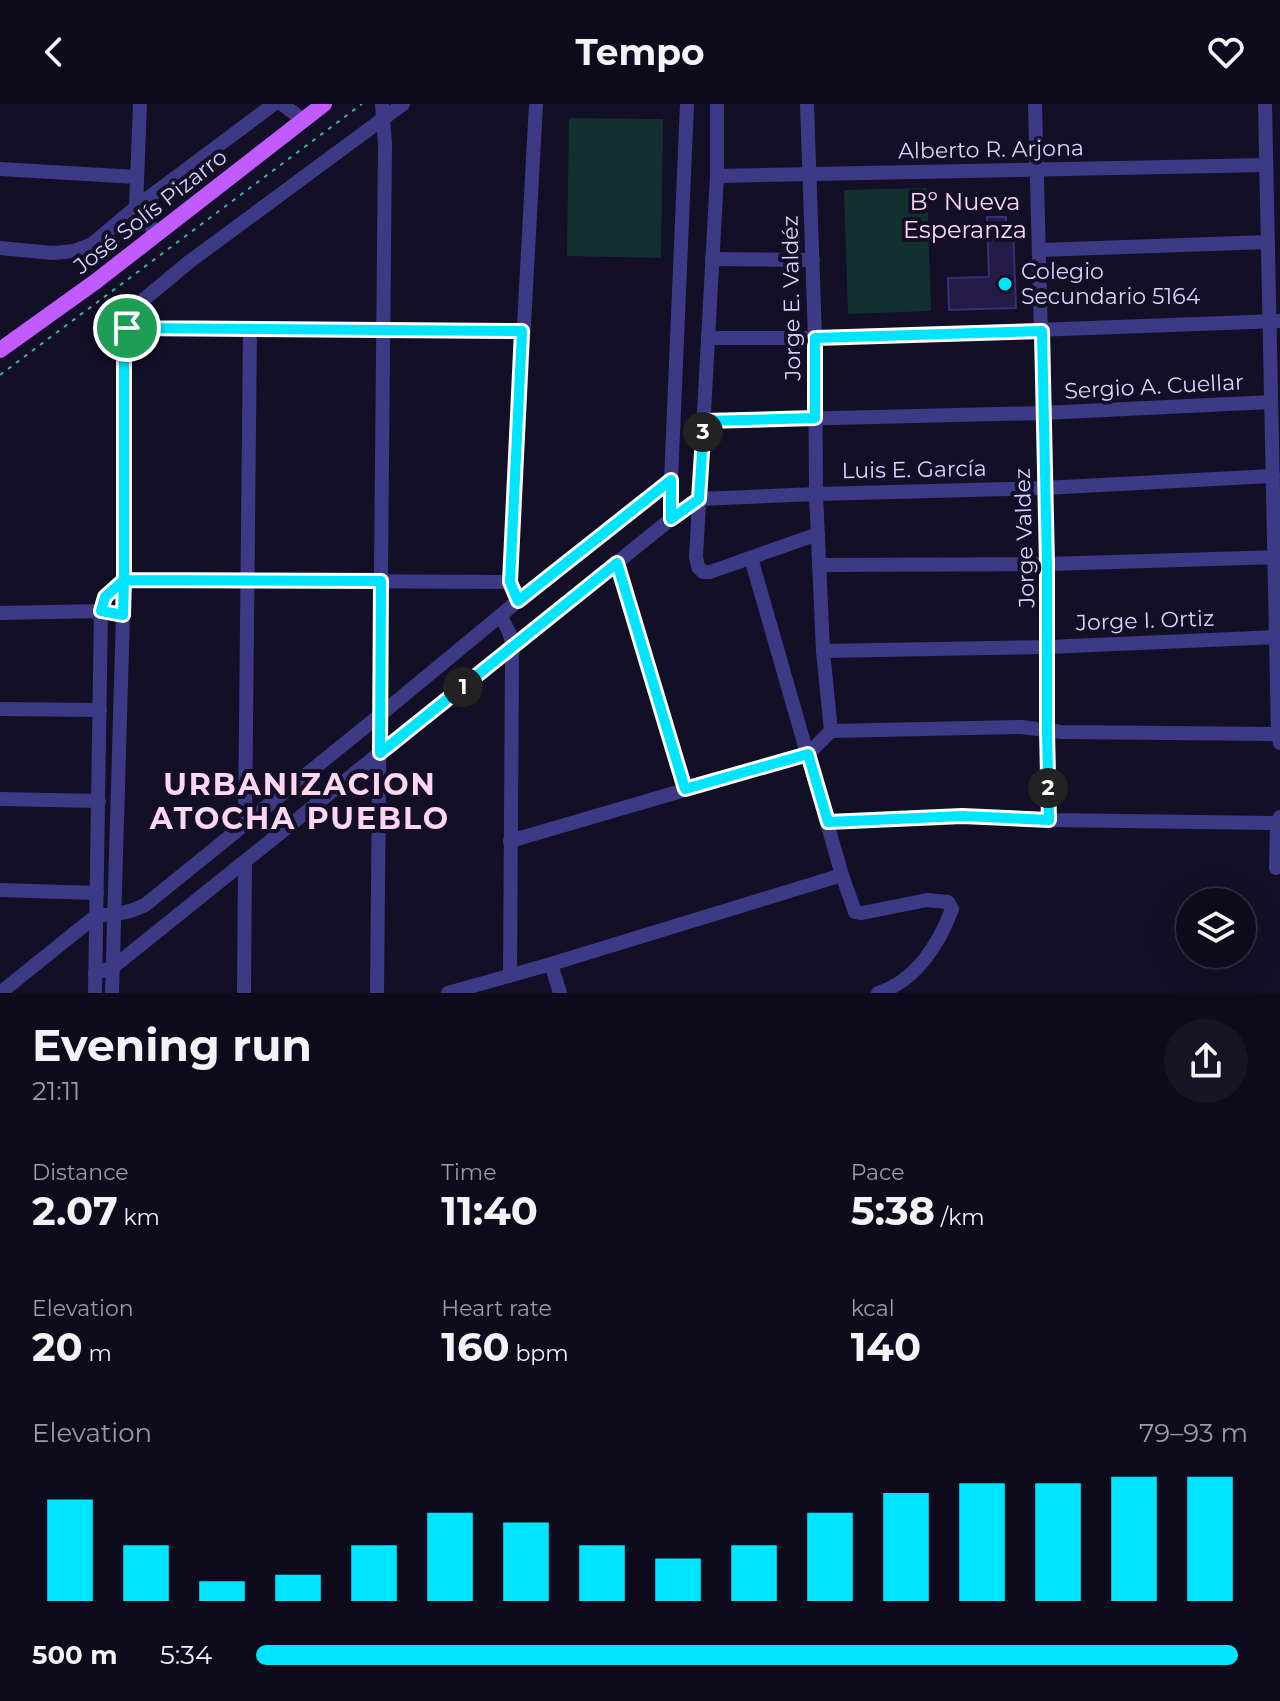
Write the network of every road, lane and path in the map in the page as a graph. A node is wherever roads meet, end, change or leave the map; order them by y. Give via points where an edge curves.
1 (140, 104) edge
2 (274, 104) edge
3 (282, 104) edge
4 (324, 104) edge
5 (362, 104) edge
6 (403, 104) edge
7 (536, 104) edge
8 (687, 104) edge
9 (717, 104) edge
10 (807, 104) edge
11 (1035, 104) edge
12 (1265, 104) edge
13 (383, 111) edge
14 (303, 120) junction
15 (1266, 165) junction
16 (0, 169) edge
17 (1038, 171) junction
18 (810, 174) junction
19 (717, 176) junction
20 (137, 177) junction
21 (136, 207) junction
22 (157, 234) junction
23 (1268, 242) junction
24 (0, 248) edge
25 (1040, 250) junction
26 (712, 259) junction
27 (813, 260) junction
28 (1275, 321) edge
29 (127, 328) junction
30 (250, 329) junction
31 (382, 330) junction
32 (522, 331) junction
33 (1042, 331) junction
34 (708, 338) junction
35 (815, 338) junction
36 (0, 350) edge
37 (0, 375) edge
38 (1271, 402) junction
39 (1043, 413) junction
40 (815, 418) junction
41 (704, 421) junction
42 (1273, 476) junction
43 (671, 480) junction
44 (1044, 488) junction
45 (816, 494) junction
46 (699, 499) junction
47 (671, 519) junction
48 (818, 534) junction
49 (1277, 557) edge
50 (751, 558) junction
51 (617, 563) junction
52 (1047, 564) junction
53 (819, 565) junction
54 (124, 580) junction
55 (248, 581) junction
56 (381, 581) junction
57 (510, 582) junction
58 (518, 601) junction
59 (101, 611) junction
60 (0, 613) edge
61 (123, 615) junction
62 (500, 616) junction
63 (1276, 637) junction
64 (513, 646) junction
65 (1048, 647) junction
66 (823, 651) junction
67 (0, 709) edge
68 (100, 710) junction
69 (380, 715) junction
70 (831, 731) junction
71 (1047, 731) junction
72 (1279, 737) edge
73 (380, 753) junction
74 (808, 754) junction
75 (685, 789) junction
76 (0, 799) edge
77 (99, 801) junction
78 (1279, 819) edge
79 (1049, 820) junction
80 (828, 822) junction
81 (245, 823) junction
82 (510, 841) junction
83 (245, 862) junction
84 (1276, 868) dead end
85 (842, 875) junction
86 (0, 890) edge
87 (97, 893) junction
88 (145, 905) junction
89 (97, 915) junction
90 (114, 915) junction
91 (113, 941) junction
92 (551, 964) junction
93 (112, 968) junction
94 (95, 973) junction
95 (510, 975) junction
96 (0, 993) edge
97 (95, 993) edge
98 (112, 993) edge
99 (244, 993) edge
100 (377, 993) edge
101 (448, 993) edge
102 (560, 993) edge
103 (878, 993) edge

1 - 20 street
2 - 21 street
3 - 14 street
4 - 14 main road, José Solís Pizarro
5 - 37 path
6 - 13 street
7 - 32 street
8 - 43 street
9 - 19 street
10 - 18 street, Jorge E. Valdéz
11 - 17 street, Jorge Valdez
12 - 15 street
13 - 29 street via 136,306
13 - 31 street
14 - 22 main road, José Solís Pizarro
15 - 17 street, Alberto R. Arjona
15 - 23 street
16 - 20 street
17 - 18 street, Alberto R. Arjona
17 - 25 street, Jorge Valdez
18 - 19 street, Alberto R. Arjona
18 - 27 street, Jorge E. Valdéz
19 - 26 street
20 - 21 street
21 - 22 street
21 - 24 street via 92,244 74,251
22 - 36 main road, José Solís Pizarro
23 - 25 street
23 - 28 street
25 - 33 street, Jorge Valdez
26 - 27 street
26 - 34 street
27 - 35 street, Jorge E. Valdéz
28 - 33 street
28 - 38 street
29 - 30 street
29 - 54 street
30 - 31 street
30 - 55 street
31 - 32 street
31 - 56 street
32 - 57 street
33 - 35 street
33 - 39 street, Jorge Valdez
34 - 35 street
34 - 41 street
35 - 40 street, Jorge E. Valdéz
38 - 39 street, Sergio A. Cuellar
38 - 42 street
39 - 40 street, Sergio A. Cuellar
39 - 44 street, Jorge Valdez
40 - 41 street, Sergio A. Cuellar
40 - 45 street, Jorge E. Valdéz
41 - 46 street
42 - 44 street, Luis E. García
42 - 49 street
43 - 47 street
43 - 58 street
44 - 45 street, Luis E. García
44 - 52 street, Jorge Valdez
45 - 46 street, Luis E. García
45 - 48 street, Jorge E. Valdéz
46 - 47 street
46 - 50 street via 698,567 710,572
47 - 51 street
48 - 50 street
48 - 53 street, Jorge E. Valdéz
49 - 52 street
49 - 63 street
50 - 74 street
51 - 64 street
51 - 75 street
52 - 53 street
52 - 65 street, Jorge Valdez
53 - 66 street, Jorge E. Valdéz
54 - 55 street
54 - 59 street via 105,597
54 - 61 street
55 - 56 street
55 - 81 street
56 - 57 street
56 - 69 street
57 - 58 street
58 - 62 street
59 - 60 street
59 - 61 street
59 - 68 street
61 - 90 street
62 - 64 street
62 - 69 street
63 - 65 street, Jorge I. Ortiz
63 - 72 street
64 - 73 street
64 - 82 street
65 - 66 street, Jorge I. Ortiz
65 - 71 street, Jorge Valdez
66 - 70 street, Jorge E. Valdéz
67 - 68 street
68 - 77 street
69 - 73 street
69 - 81 street
70 - 71 street
70 - 74 street
71 - 72 street
71 - 79 street, Jorge Valdez
73 - 83 street
73 - 100 street
74 - 75 street
74 - 80 street
75 - 82 street
76 - 77 street
77 - 87 street
78 - 79 street
78 - 84 street
79 - 80 street via 962,816
80 - 85 street
81 - 88 street
82 - 95 street
83 - 93 street
83 - 99 street
85 - 92 street
85 - 103 street via 855,912 927,900 948,902 952,909 916,970
86 - 87 street
87 - 89 street
88 - 90 street
88 - 91 street
89 - 90 street
89 - 94 street
89 - 96 street
90 - 91 street
91 - 93 street
92 - 95 street
92 - 102 street
93 - 94 street
93 - 98 street
94 - 97 street
95 - 101 street

